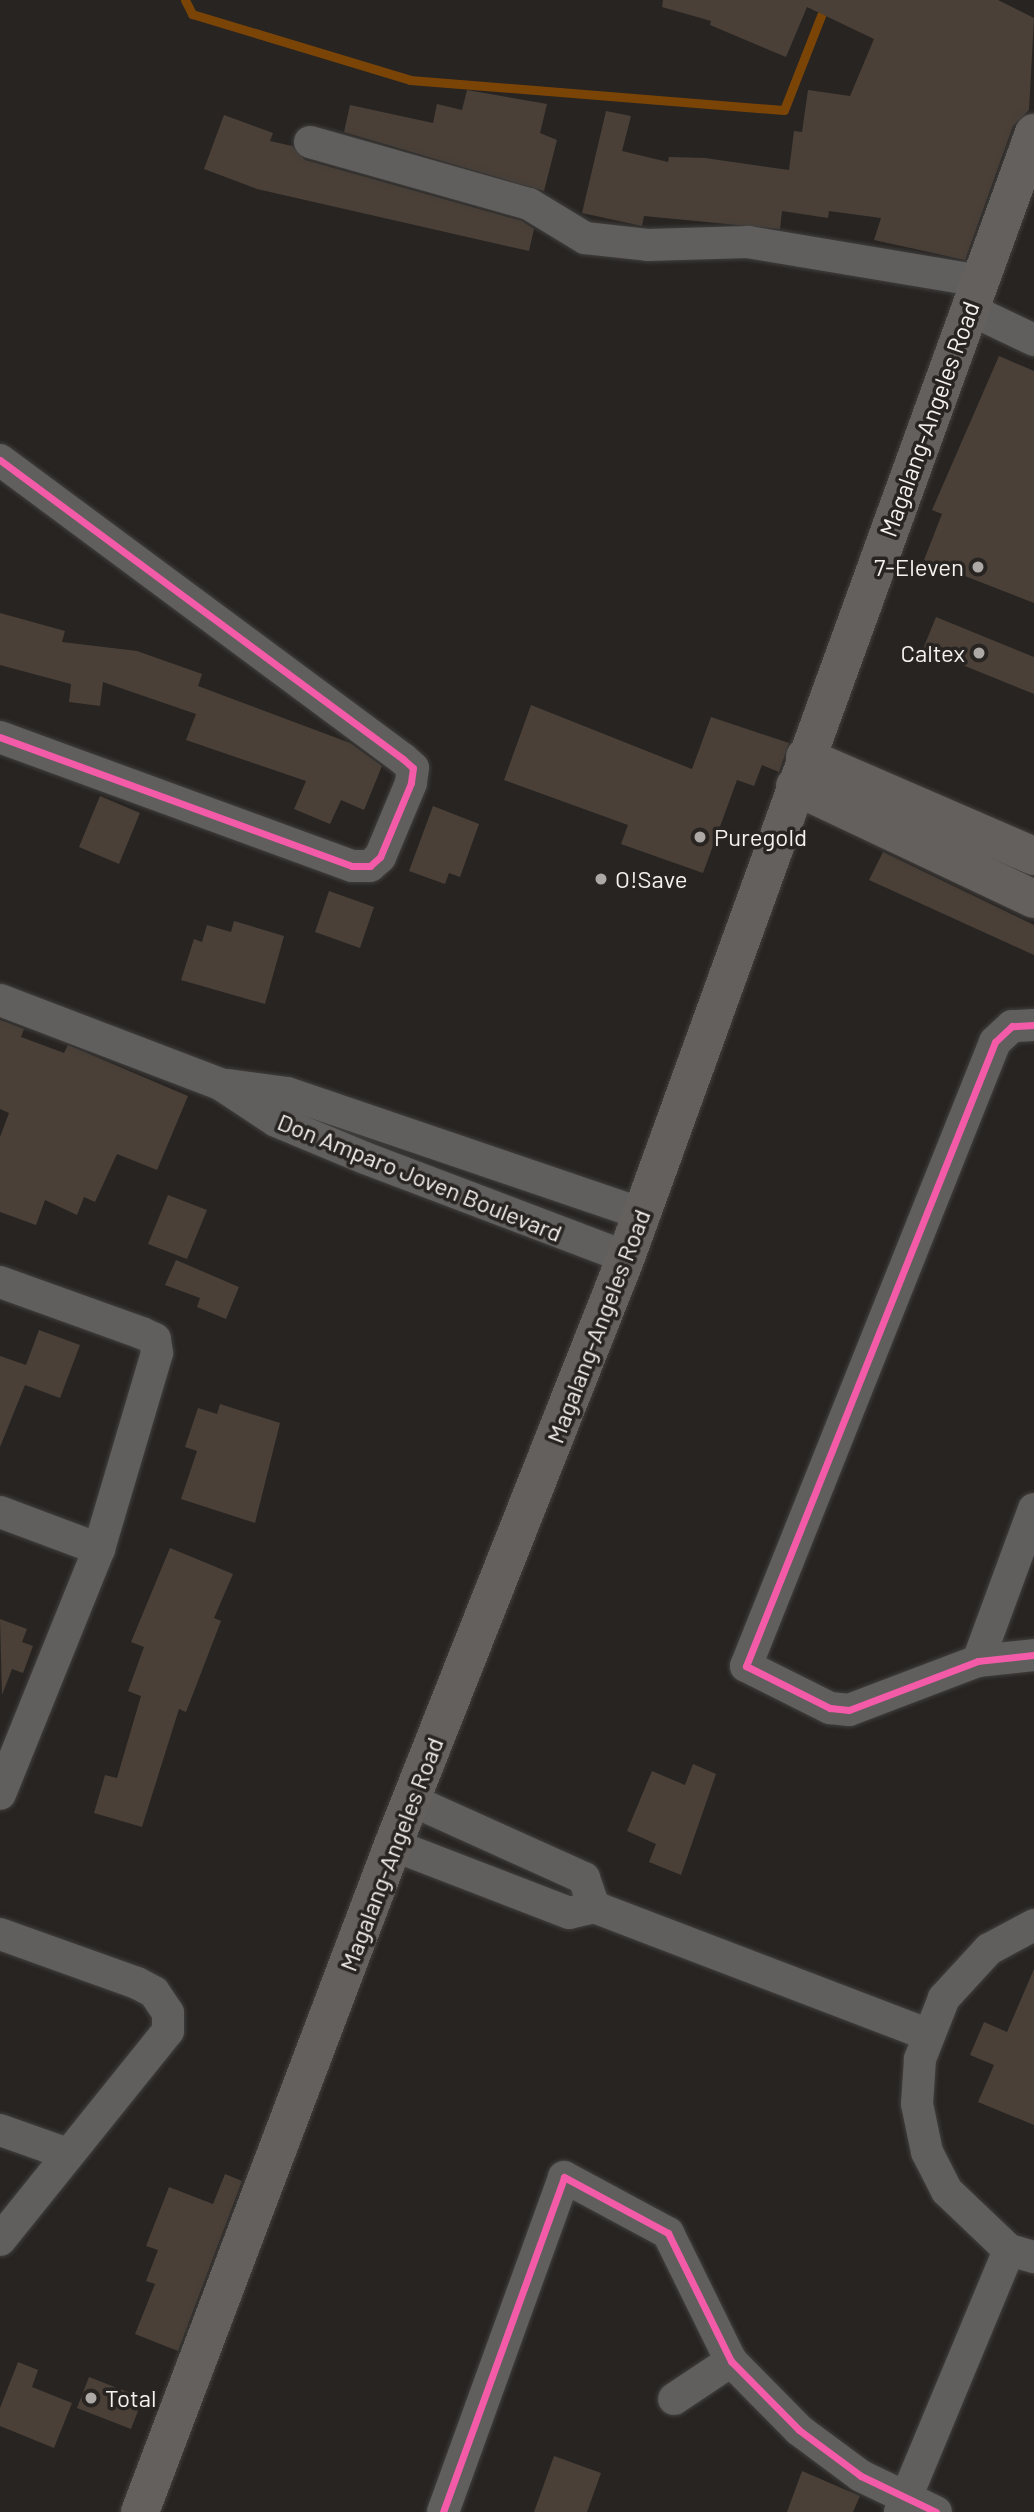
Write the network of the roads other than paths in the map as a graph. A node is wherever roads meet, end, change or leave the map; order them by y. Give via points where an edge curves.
1 (1034, 133) edge
2 (310, 142) dead end
3 (975, 295) junction
4 (1034, 340) edge
5 (0, 460) edge
6 (0, 737) edge
7 (800, 772) junction
8 (1034, 856) edge
9 (1034, 899) edge
10 (0, 1000) edge
11 (1034, 1025) edge
12 (220, 1084) junction
13 (378, 1124) junction
14 (473, 1156) junction
15 (365, 1158) junction
16 (535, 1177) junction
17 (459, 1196) junction
18 (642, 1214) junction
19 (520, 1219) junction
20 (626, 1257) junction
21 (0, 1282) edge
22 (1034, 1509) edge
23 (0, 1512) edge
24 (99, 1549) junction
25 (1034, 1655) edge
26 (978, 1661) junction
27 (8, 1744) edge
28 (0, 1794) edge
29 (411, 1800) junction
30 (393, 1845) junction
31 (594, 1907) junction
32 (1034, 1925) edge
33 (0, 1934) edge
34 (927, 2034) junction
35 (0, 2130) edge
36 (65, 2153) junction
37 (0, 2240) edge
38 (1021, 2254) edge
39 (731, 2361) junction
40 (674, 2399) dead end
41 (902, 2505) edge
42 (140, 2512) edge
43 (443, 2512) edge
44 (936, 2512) edge

1 - 3 main road, Magalang-Angeles Road
2 - 3 street via 529,204 585,238 648,246 748,242
3 - 4 street
3 - 7 main road, Magalang-Angeles Road
5 - 6 street via 413,768 380,856 370,866 352,866
7 - 8 main road
7 - 9 main road
7 - 18 main road, Magalang-Angeles Road
10 - 12 street, Don Amparo Joven Boulevard
11 - 26 street via 1012,1026 995,1042 746,1666 830,1708 849,1710
12 - 13 street, Don Amparo Joven Boulevard via 287,1093
12 - 15 street, Don Amparo Joven Boulevard via 275,1121
13 - 14 street, Don Amparo Joven Boulevard
13 - 15 street
14 - 16 street, Don Amparo Joven Boulevard
14 - 17 street
15 - 17 street, Don Amparo Joven Boulevard
16 - 18 street, Don Amparo Joven Boulevard
16 - 19 street
17 - 19 street, Don Amparo Joven Boulevard
18 - 20 main road, Magalang-Angeles Road
19 - 20 street, Don Amparo Joven Boulevard
20 - 29 main road, Magalang-Angeles Road
21 - 24 street via 155,1339 157,1353
22 - 26 street
23 - 24 street
24 - 27 street
25 - 26 street
27 - 28 street
29 - 30 main road, Magalang-Angeles Road
29 - 31 street via 584,1878
30 - 31 street via 569,1913
30 - 42 main road, Magalang-Angeles Road
31 - 34 street
32 - 34 street via 989,1949 944,1998
33 - 36 street via 136,1983 159,1997 168,2013 168,2031
34 - 38 street via 917,2104 928,2152 947,2191 971,2220
35 - 36 street
36 - 37 street
38 - 41 street
39 - 40 street
39 - 41 street via 799,2430
39 - 43 street via 668,2233 564,2177
41 - 44 street

